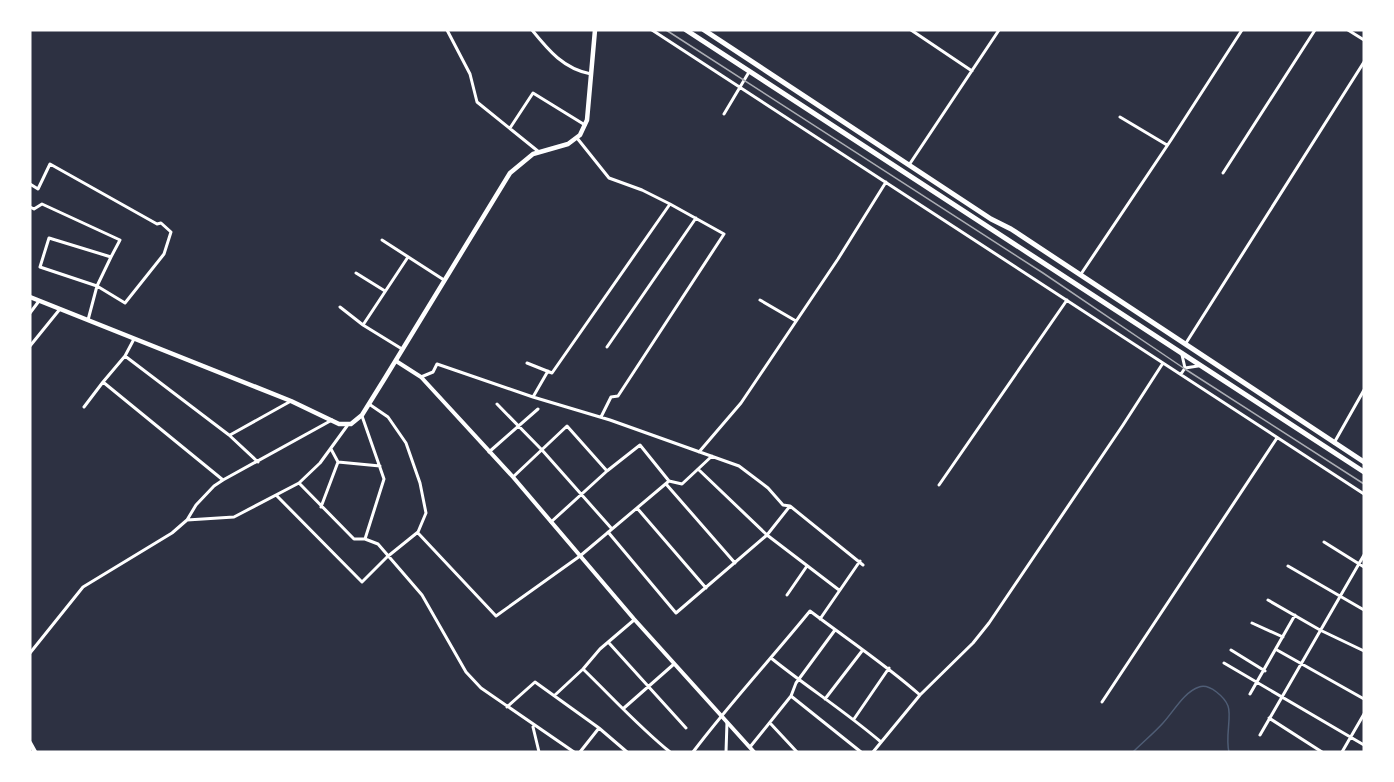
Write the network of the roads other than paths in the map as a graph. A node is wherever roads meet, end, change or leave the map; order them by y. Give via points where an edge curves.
1 (447, 30) edge
2 (532, 30) edge
3 (595, 30) edge
4 (652, 30) edge
5 (686, 30) edge
6 (704, 30) edge
7 (911, 30) edge
8 (999, 30) edge
9 (1242, 30) edge
10 (1316, 30) edge
11 (1348, 30) edge
12 (1364, 40) edge
13 (1364, 62) edge
14 (750, 70) junction
15 (972, 71) junction
16 (591, 74) junction
17 (740, 87) junction
18 (724, 114) dead end
19 (1119, 117) dead end
20 (585, 125) junction
21 (510, 128) junction
22 (577, 138) junction
23 (1167, 146) junction
24 (539, 152) junction
25 (909, 165) junction
26 (1223, 173) dead end
27 (886, 182) junction
28 (30, 184) edge
29 (670, 204) junction
30 (30, 207) edge
31 (696, 218) junction
32 (382, 240) dead end
33 (111, 257) junction
34 (408, 257) junction
35 (356, 273) dead end
36 (1080, 274) junction
37 (444, 280) junction
38 (97, 286) junction
39 (385, 292) junction
40 (30, 297) edge
41 (760, 300) dead end
42 (1066, 300) junction
43 (39, 301) junction
44 (340, 308) dead end
45 (60, 309) junction
46 (30, 313) edge
47 (88, 320) junction
48 (796, 321) junction
49 (363, 325) junction
50 (134, 339) junction
51 (1186, 343) junction
52 (30, 346) edge
53 (607, 347) dead end
54 (402, 349) junction
55 (1179, 352) junction
56 (125, 356) junction
57 (396, 361) junction
58 (527, 363) dead end
59 (1163, 363) junction
60 (1200, 366) junction
61 (1185, 368) junction
62 (548, 371) junction
63 (1181, 374) junction
64 (421, 377) junction
65 (103, 382) junction
66 (1364, 390) edge
67 (534, 397) junction
68 (291, 401) junction
69 (369, 404) junction
70 (497, 404) dead end
71 (84, 407) dead end
72 (538, 409) dead end
73 (362, 415) junction
74 (600, 417) junction
75 (332, 420) junction
76 (520, 425) junction
77 (347, 426) junction
78 (229, 435) junction
79 (1277, 438) junction
80 (1334, 443) junction
81 (331, 449) junction
82 (542, 450) junction
83 (699, 452) junction
84 (489, 453) junction
85 (712, 456) junction
86 (258, 462) junction
87 (338, 462) junction
88 (1364, 462) edge
89 (380, 466) junction
90 (698, 469) junction
91 (607, 471) junction
92 (1364, 472) edge
93 (513, 477) junction
94 (223, 480) junction
95 (668, 482) junction
96 (299, 483) junction
97 (939, 485) dead end
98 (581, 494) junction
99 (1364, 494) edge
100 (277, 496) junction
101 (790, 506) junction
102 (321, 507) junction
103 (637, 508) junction
104 (187, 520) junction
105 (551, 522) junction
106 (610, 531) junction
107 (418, 532) junction
108 (767, 535) junction
109 (365, 539) junction
110 (1324, 542) dead end
111 (1364, 555) edge
112 (580, 556) junction
113 (387, 557) junction
114 (735, 563) junction
115 (1358, 564) junction
116 (807, 566) junction
117 (1288, 566) dead end
118 (1364, 567) edge
119 (706, 588) junction
120 (839, 590) junction
121 (787, 595) dead end
122 (1340, 596) junction
123 (1268, 600) dead end
124 (1364, 610) edge
125 (1295, 615) junction
126 (634, 619) junction
127 (820, 619) junction
128 (1252, 623) dead end
129 (835, 630) junction
130 (1320, 630) junction
131 (1283, 637) junction
132 (609, 643) junction
133 (1231, 650) dead end
134 (1277, 650) junction
135 (862, 651) junction
136 (1364, 651) edge
137 (30, 653) edge
138 (771, 658) junction
139 (1224, 663) dead end
140 (675, 664) junction
141 (1300, 664) junction
142 (889, 668) junction
143 (583, 669) junction
144 (1265, 671) junction
145 (798, 680) junction
146 (1258, 683) junction
147 (650, 686) junction
148 (1250, 694) dead end
149 (555, 695) junction
150 (920, 695) junction
151 (791, 696) junction
152 (1282, 698) junction
153 (825, 699) junction
154 (1364, 699) edge
155 (1102, 702) dead end
156 (507, 707) junction
157 (624, 708) junction
158 (1364, 714) edge
159 (720, 716) junction
160 (1269, 718) junction
161 (854, 719) junction
162 (727, 722) junction
163 (770, 723) junction
164 (533, 725) junction
165 (599, 728) junction
166 (686, 728) dead end
167 (1260, 735) dead end
168 (1350, 738) junction
169 (881, 742) junction
170 (30, 743) edge
171 (1364, 745) edge
172 (749, 748) junction
173 (35, 752) edge
174 (538, 752) edge
175 (574, 752) edge
176 (580, 752) edge
177 (627, 752) edge
178 (670, 752) edge
179 (693, 752) edge
180 (726, 752) edge
181 (754, 752) edge
182 (797, 752) edge
183 (861, 752) edge
184 (873, 752) edge
185 (1322, 752) edge
186 (1342, 752) edge

1 - 21 street via 470,74 477,102
2 - 16 street via 572,70
3 - 16 main road
4 - 17 street
5 - 14 main road
6 - 25 main road
7 - 15 street
8 - 15 street
9 - 23 street
10 - 26 street
11 - 12 street
13 - 51 street
14 - 17 street
14 - 55 main road
15 - 25 street
16 - 20 main road
17 - 18 street
17 - 27 street
19 - 23 street
20 - 21 street via 533,93
20 - 22 main road
21 - 24 street
22 - 24 main road
22 - 29 street via 609,178
23 - 36 street
24 - 37 main road via 507,177
25 - 36 main road
27 - 42 street
27 - 48 street
28 - 38 street via 38,189 50,164 171,232 164,254 125,303
29 - 31 street
29 - 62 street via 552,373
30 - 33 street via 42,204 120,240
31 - 53 street
31 - 74 street via 724,236
32 - 34 street
33 - 38 street
33 - 38 street via 49,238 40,267
34 - 37 street
34 - 39 street
35 - 39 street
36 - 51 main road
37 - 54 main road
38 - 47 street
39 - 49 street
40 - 43 main road
41 - 48 street
42 - 59 street
42 - 97 street
43 - 45 main road
43 - 46 street
44 - 49 street
45 - 47 main road
45 - 52 street
47 - 50 main road
48 - 83 street via 741,403
49 - 54 street
50 - 56 street
50 - 68 main road
51 - 80 main road
54 - 57 main road
55 - 60 main road
55 - 61 street
56 - 65 street
56 - 78 street
57 - 64 street
57 - 69 main road
58 - 62 street
59 - 63 street
59 - 150 street via 994,616 973,643
60 - 61 street
60 - 92 main road
61 - 63 street
62 - 67 street
63 - 79 street
64 - 67 street via 433,372 437,364
64 - 84 street
65 - 71 street
65 - 94 street
66 - 80 street
67 - 74 street
68 - 75 main road
68 - 78 street
69 - 73 main road
69 - 107 street via 388,417 406,443 426,513
70 - 76 street
72 - 76 street
73 - 77 main road
73 - 89 street
74 - 83 street
75 - 77 main road
75 - 86 street
76 - 82 street
76 - 84 street
77 - 81 street
78 - 86 street
79 - 99 street
79 - 155 street
80 - 88 main road
81 - 87 street
81 - 96 street
82 - 91 street via 567,426
82 - 93 street
82 - 98 street
83 - 85 street
84 - 93 street
85 - 90 street
85 - 101 street via 739,466 783,505
86 - 94 street
87 - 89 street
87 - 102 street
89 - 109 street via 384,479
90 - 95 street via 682,484
90 - 108 street
91 - 95 street via 640,445
91 - 98 street
93 - 105 street
94 - 104 street via 196,505
95 - 103 street
95 - 114 street
96 - 100 street
96 - 102 street
98 - 105 street
98 - 106 street
100 - 104 street via 234,517
100 - 113 street via 362,582
101 - 108 street
101 - 120 street via 862,563
102 - 109 street via 354,539
103 - 106 street
103 - 119 street
104 - 137 street via 83,587
105 - 112 street
106 - 112 street
106 - 119 street via 676,613
107 - 112 street via 496,616
107 - 113 street
108 - 114 street
108 - 116 street
109 - 113 street via 378,544
110 - 115 street
111 - 115 street
112 - 126 street
113 - 156 street via 422,595 466,672
114 - 119 street
115 - 118 street
115 - 122 street
116 - 120 street
116 - 121 street
117 - 122 street
120 - 127 street
122 - 124 street
122 - 130 street
123 - 125 street
125 - 130 street
125 - 131 street
126 - 132 street
126 - 140 street
127 - 129 street
127 - 138 street via 810,611
128 - 131 street
129 - 135 street
129 - 145 street
130 - 136 street
130 - 141 street
131 - 134 street
132 - 143 street
132 - 147 street
133 - 144 street
134 - 141 street
134 - 144 street
135 - 142 street
135 - 153 street
138 - 145 street
138 - 159 street
139 - 146 street
140 - 147 street
140 - 159 street
141 - 152 street
141 - 154 street
142 - 150 street
142 - 161 street
143 - 149 street
143 - 157 street
144 - 146 street
145 - 151 street
145 - 153 street
146 - 148 street
146 - 152 street
147 - 157 street
147 - 166 street
149 - 156 street via 535,682
149 - 165 street
150 - 169 street
151 - 163 street
151 - 183 street
152 - 160 street
152 - 168 street
153 - 161 street
156 - 164 street
157 - 178 street
158 - 168 street
159 - 162 street
159 - 179 street
160 - 167 street
160 - 185 street
161 - 169 street
162 - 172 street
162 - 180 street
163 - 172 street
163 - 182 street
164 - 174 street
164 - 175 street
165 - 176 street
165 - 177 street
168 - 171 street
168 - 186 street
169 - 184 street
170 - 173 main road
172 - 181 street

